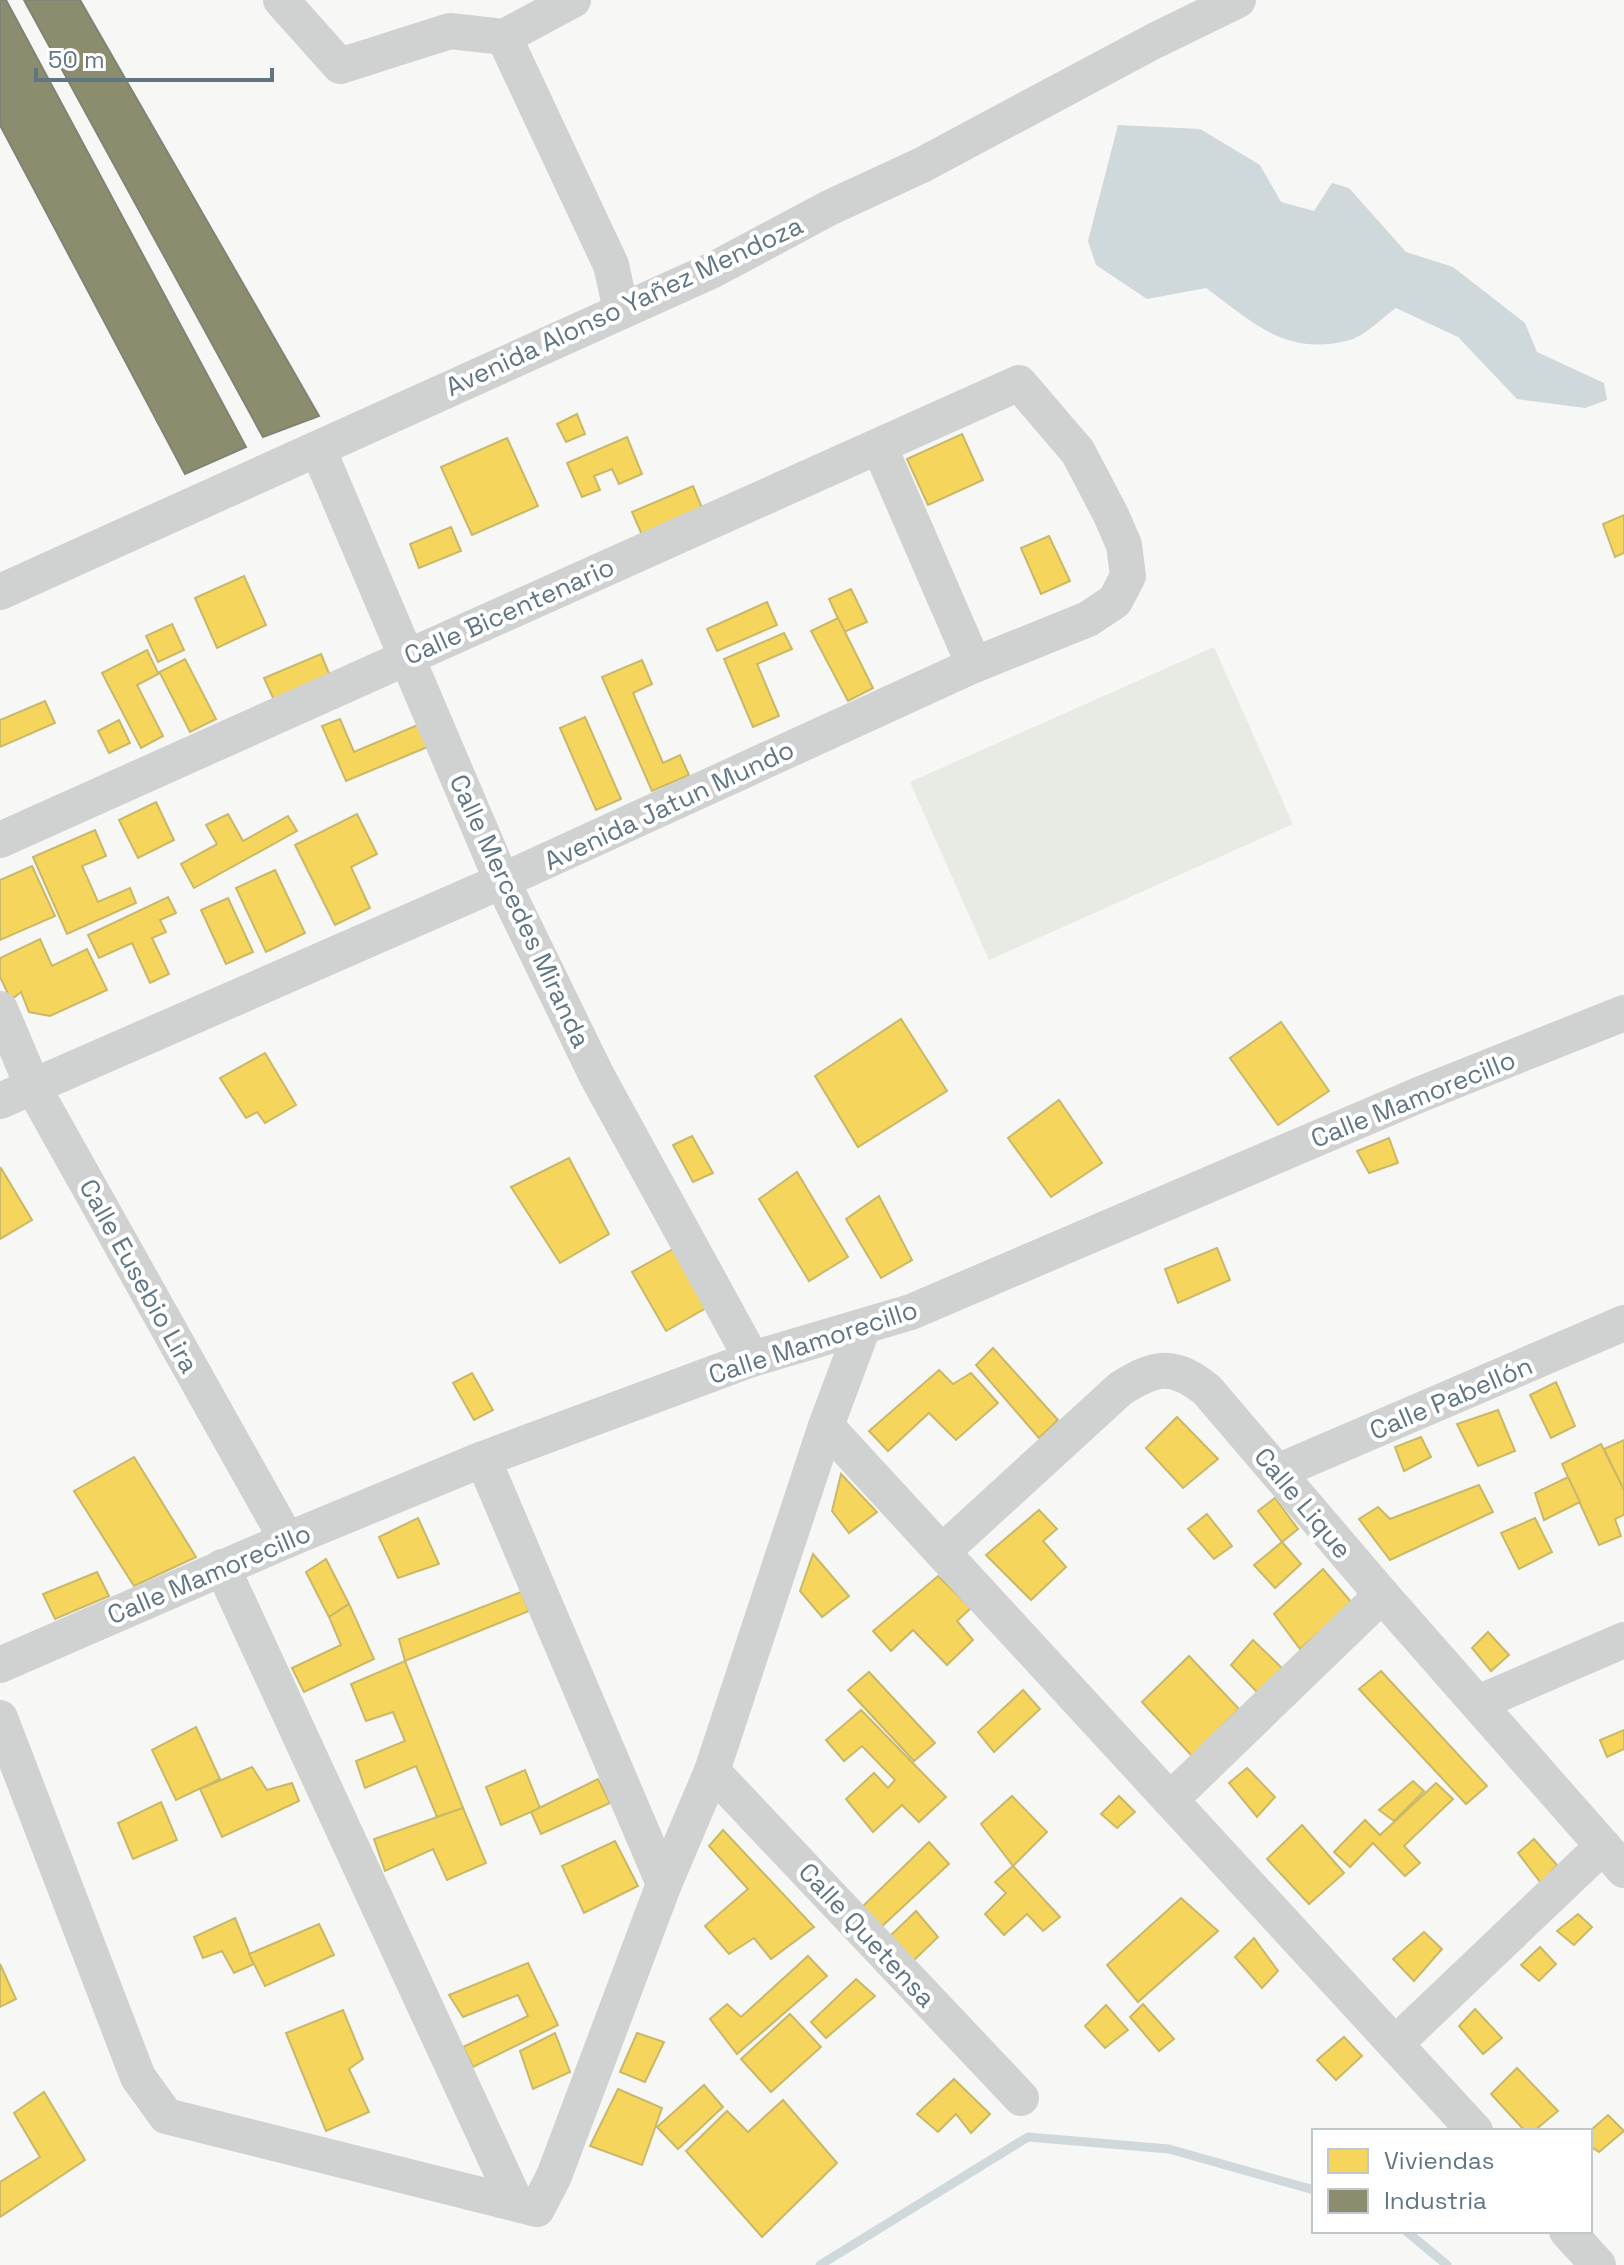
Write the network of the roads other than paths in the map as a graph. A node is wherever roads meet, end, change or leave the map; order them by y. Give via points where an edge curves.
1 (281, 0) edge
2 (573, 0) edge
3 (1238, 0) edge
4 (504, 37) junction
5 (621, 310) junction
6 (879, 446) junction
7 (318, 449) junction
8 (0, 592) edge
9 (1115, 601) joint
10 (406, 656) junction
11 (974, 665) junction
12 (0, 840) edge
13 (502, 881) junction
14 (0, 1009) edge
15 (1624, 1013) edge
16 (33, 1087) junction
17 (0, 1101) edge
18 (1624, 1323) edge
19 (863, 1327) junction
20 (752, 1359) junction
21 (826, 1426) junction
22 (483, 1459) junction
23 (1277, 1472) junction
24 (287, 1540) junction
25 (942, 1552) junction
26 (222, 1567) junction
27 (1382, 1595) junction
28 (1624, 1640) edge
29 (0, 1665) edge
30 (1478, 1703) junction
31 (0, 1718) edge
32 (712, 1771) junction
33 (1170, 1800) junction
34 (1614, 1858) edge
35 (664, 1884) junction
36 (1395, 2044) junction
37 (1021, 2098) dead end
38 (1473, 2129) edge
39 (516, 2203) junction
40 (1569, 2233) edge
41 (1598, 2265) edge

1 - 4 street via 340,66 450,31
2 - 4 street
3 - 5 street, Avenida Alonso Yañez Mendoza via 922,165
4 - 5 street via 611,265
5 - 7 street, Avenida Alonso Yañez Mendoza
6 - 9 street, Calle Bicentenario via 1019,383 1078,452 1111,515 1124,545 1128,576
6 - 10 street, Calle Bicentenario
6 - 11 street
7 - 8 street, Avenida Alonso Yañez Mendoza
7 - 10 street, Calle Mercedes Miranda
9 - 11 street, Avenida Jatun Mundo via 1088,619
10 - 12 street, Calle Bicentenario
10 - 13 street, Calle Mercedes Miranda
11 - 13 street, Avenida Jatun Mundo
13 - 16 street, Avenida Jatun Mundo
13 - 20 street, Calle Mercedes Miranda via 597,1076
14 - 16 street, Calle Eusebio Lira
15 - 19 street, Calle Mamorecillo via 911,1312
16 - 17 street, Avenida Jatun Mundo
16 - 24 street, Calle Eusebio Lira
18 - 23 street, Calle Pabellón
19 - 20 street, Calle Mamorecillo
19 - 21 street
20 - 22 street, Calle Mamorecillo
21 - 25 street
21 - 32 street
22 - 24 street, Calle Mamorecillo
22 - 35 street
23 - 25 street, Calle Lique via 1188,1374 1165,1370 1141,1375
23 - 27 street, Calle Lique
24 - 26 street, Calle Mamorecillo
25 - 33 street
26 - 29 street, Calle Mamorecillo
26 - 39 street
27 - 30 street, Calle Lique
27 - 33 street
28 - 30 street
30 - 34 street, Calle Lique
31 - 39 street via 138,2077 166,2116
32 - 35 street
32 - 37 street, Calle Quetensa
33 - 36 street
34 - 36 street
35 - 39 street via 554,2176 537,2209
36 - 38 street
40 - 41 street

